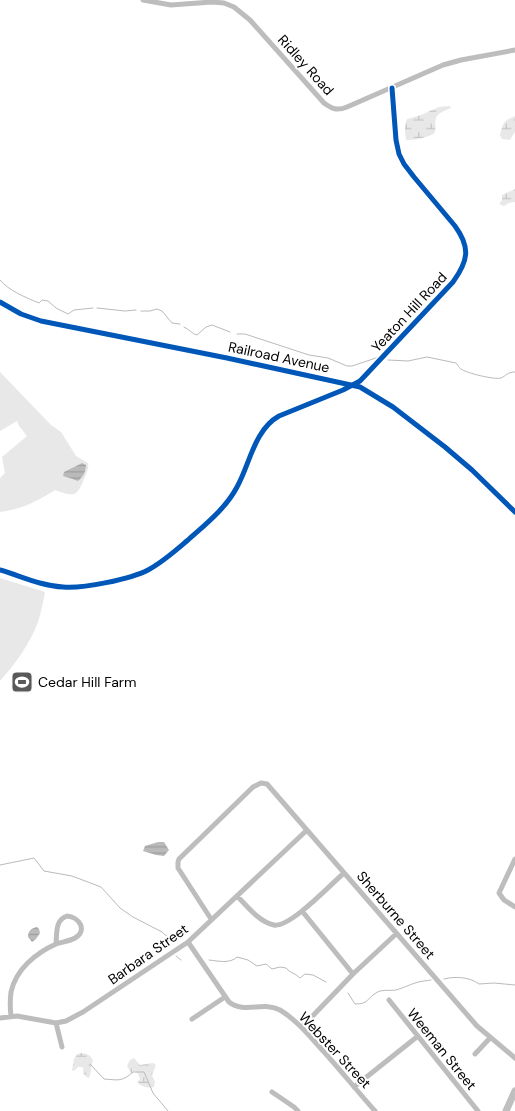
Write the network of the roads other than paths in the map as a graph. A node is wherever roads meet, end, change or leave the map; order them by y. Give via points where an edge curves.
1 (143, 0) edge
2 (515, 50) edge
3 (392, 88) junction
4 (0, 302) edge
5 (355, 384) junction
6 (515, 512) edge
7 (0, 570) edge
8 (307, 830) junction
9 (515, 859) edge
10 (344, 873) junction
11 (237, 896) junction
12 (515, 907) edge
13 (302, 911) junction
14 (211, 919) junction
15 (396, 934) junction
16 (188, 942) junction
17 (56, 944) junction
18 (353, 974) junction
19 (225, 997) junction
20 (389, 1000) dead end
21 (11, 1016) junction
22 (0, 1018) edge
23 (192, 1019) dead end
24 (56, 1023) junction
25 (302, 1028) junction
26 (418, 1036) junction
27 (490, 1038) junction
28 (62, 1047) dead end
29 (476, 1054) dead end
30 (515, 1058) edge
31 (354, 1087) junction
32 (515, 1091) edge
33 (272, 1092) dead end
34 (298, 1111) edge
35 (375, 1111) edge
36 (478, 1111) edge
37 (506, 1111) edge

1 - 3 street, Ridley Road via 178,5 218,2 234,7 333,109 341,109
2 - 3 street, Ridley Road via 452,62
3 - 5 street, Yeaton Hill Road via 399,154 460,232 465,244 465,257 448,288
4 - 5 street, Railroad Avenue via 42,321
5 - 6 street, Railroad Avenue via 393,407 445,447
5 - 7 street, Yeaton Hill Road via 270,422 260,434 236,490 225,505 176,550 148,570 133,576 64,588
8 - 10 street, Sherburne Street
8 - 11 street, Barbara Street
8 - 14 street, Sherburne Street via 270,786 259,783 253,787 179,859 177,865
9 - 12 street via 500,891 504,900
10 - 13 street
10 - 15 street, Sherburne Street
11 - 13 street via 271,924 282,924
11 - 14 street, Barbara Street
13 - 18 street
14 - 16 street, Barbara Street
15 - 18 street
15 - 27 street, Sherburne Street
16 - 19 street, Webster Street
16 - 24 street, Barbara Street via 83,1012
17 - 17 street via 78,936 81,929 79,920 72,916 60,920
17 - 21 street via 30,961 17,977 11,993
18 - 25 street
19 - 23 street
19 - 25 street, Webster Street via 239,1008 275,1008
20 - 26 street, Weeman Street
21 - 22 street
21 - 24 street
24 - 28 street
25 - 31 street, Webster Street
26 - 31 street
26 - 36 street, Weeman Street
27 - 29 street
27 - 30 street, Sherburne Street
31 - 35 street, Webster Street
32 - 37 main road
33 - 34 street

